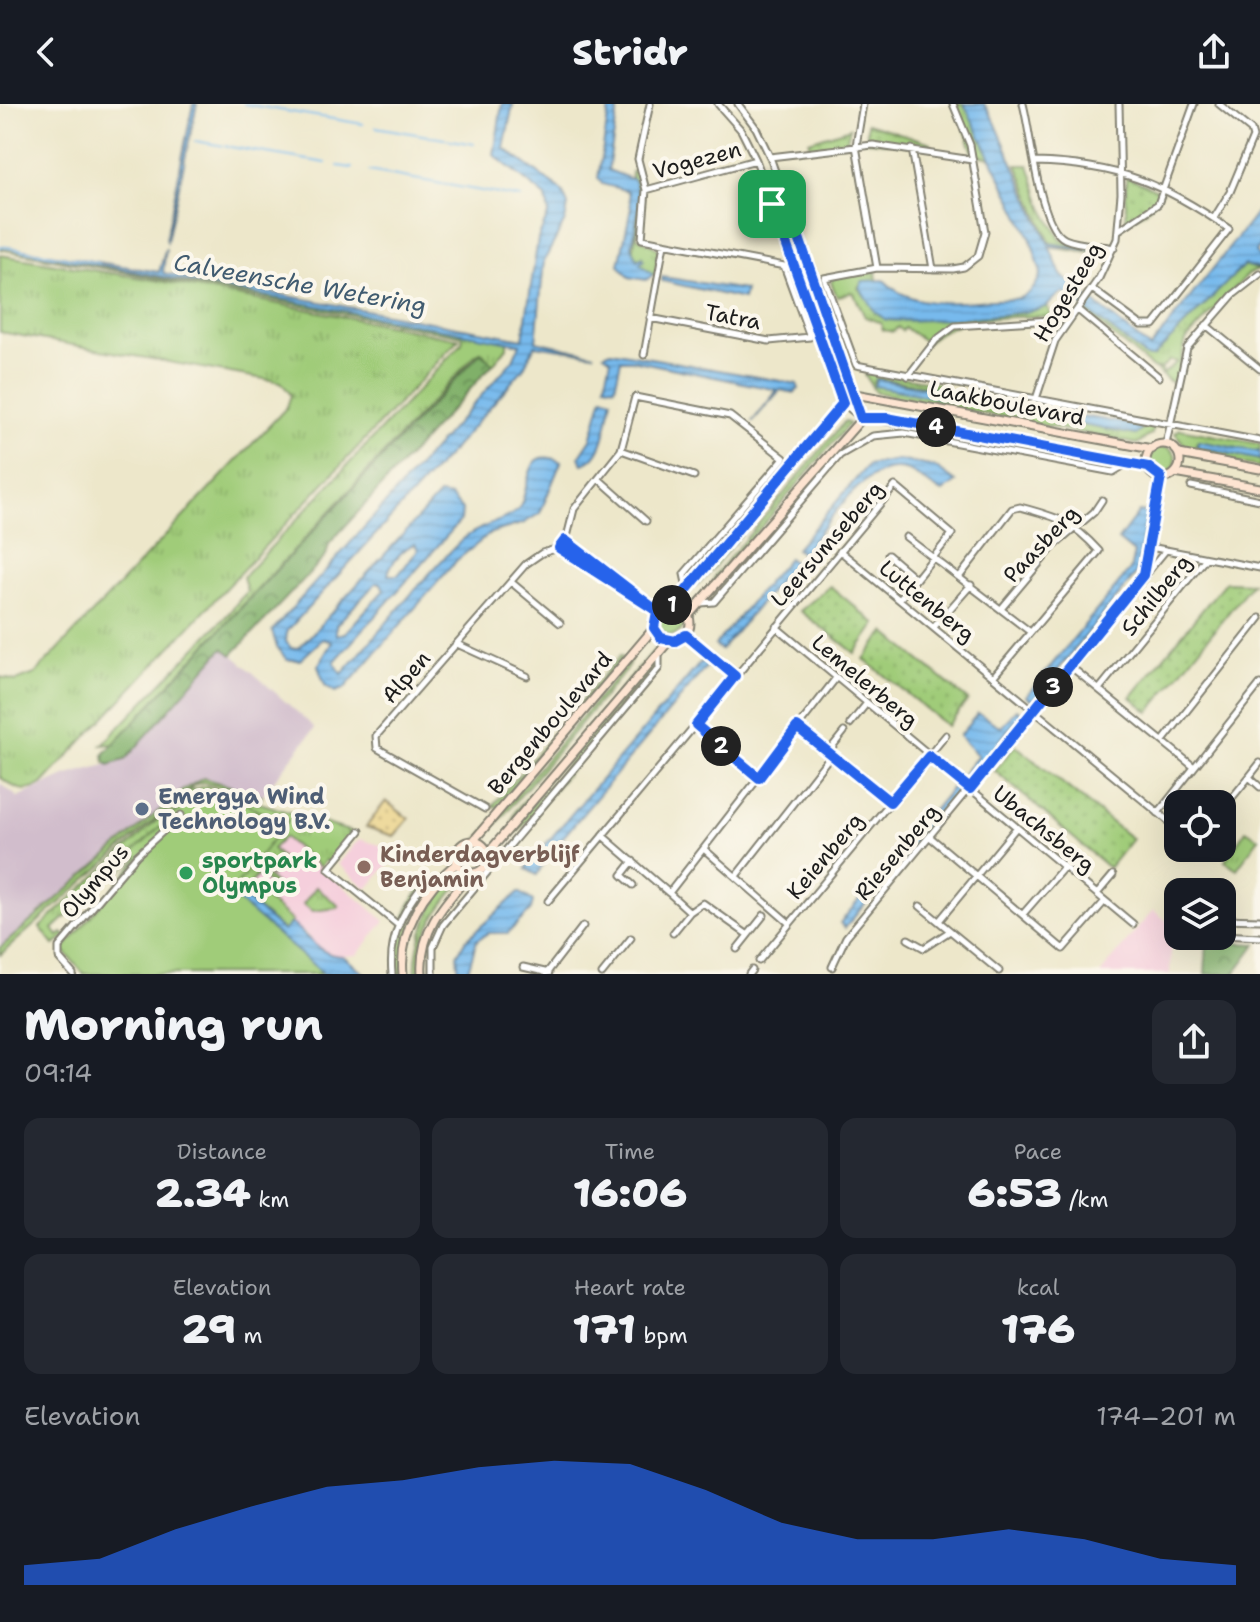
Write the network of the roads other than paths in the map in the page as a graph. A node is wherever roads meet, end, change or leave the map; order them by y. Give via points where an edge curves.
1 (650, 104) edge
2 (718, 104) edge
3 (738, 104) edge
4 (863, 104) edge
5 (953, 104) edge
6 (1023, 104) edge
7 (1119, 104) edge
8 (1194, 104) edge
9 (1219, 104) edge
10 (745, 112) junction
11 (732, 118) junction
12 (856, 146) junction
13 (912, 149) junction
14 (770, 157) junction
15 (756, 160) junction
16 (972, 160) junction
17 (1035, 162) junction
18 (1120, 171) junction
19 (1167, 189) junction
20 (646, 190) junction
21 (787, 203) junction
22 (772, 204) junction
23 (1214, 218) junction
24 (1119, 230) junction
25 (664, 244) junction
26 (1114, 248) junction
27 (784, 266) junction
28 (795, 268) junction
29 (877, 268) junction
30 (933, 269) junction
31 (1256, 275) edge
32 (1260, 280) edge
33 (1092, 289) junction
34 (806, 304) junction
35 (822, 304) junction
36 (1079, 307) junction
37 (650, 318) junction
38 (1068, 319) junction
39 (1206, 325) junction
40 (644, 355) dead end
41 (1260, 369) edge
42 (908, 376) junction
43 (1159, 377) dead end
44 (1169, 385) dead end
45 (1176, 391) junction
46 (855, 394) junction
47 (1036, 399) junction
48 (843, 403) junction
49 (861, 418) junction
50 (1169, 424) junction
51 (1260, 441) edge
52 (1166, 444) junction
53 (1152, 449) junction
54 (621, 450) junction
55 (1179, 454) junction
56 (1128, 463) junction
57 (1148, 467) junction
58 (1260, 469) edge
59 (1175, 473) junction
60 (694, 476) dead end
61 (1161, 477) junction
62 (1197, 477) junction
63 (600, 480) junction
64 (1191, 486) dead end
65 (1260, 488) edge
66 (1204, 489) junction
67 (1102, 500) dead end
68 (1260, 500) edge
69 (646, 521) dead end
70 (1077, 527) junction
71 (906, 537) dead end
72 (565, 540) junction
73 (1150, 547) junction
74 (559, 548) junction
75 (1166, 550) junction
76 (840, 551) junction
77 (888, 555) dead end
78 (934, 557) junction
79 (1206, 558) junction
80 (1260, 568) edge
81 (1143, 575) junction
82 (960, 576) junction
83 (916, 579) junction
84 (511, 582) junction
85 (971, 585) junction
86 (687, 588) junction
87 (627, 590) junction
88 (900, 599) junction
89 (700, 603) junction
90 (674, 605) junction
91 (654, 608) junction
92 (1001, 609) junction
93 (688, 616) junction
94 (1260, 618) edge
95 (560, 623) dead end
96 (776, 627) junction
97 (934, 627) junction
98 (654, 628) junction
99 (1029, 631) junction
100 (686, 635) junction
101 (669, 641) junction
102 (457, 644) junction
103 (659, 652) junction
104 (1070, 666) junction
105 (527, 676) dead end
106 (735, 676) junction
107 (993, 677) junction
108 (836, 678) junction
109 (1260, 684) edge
110 (1100, 688) junction
111 (867, 703) junction
112 (1035, 710) junction
113 (850, 724) dead end
114 (696, 725) junction
115 (797, 727) junction
116 (844, 732) dead end
117 (946, 735) dead end
118 (1163, 741) junction
119 (829, 754) junction
120 (929, 756) junction
121 (1260, 763) edge
122 (1194, 767) junction
123 (1249, 777) junction
124 (759, 778) junction
125 (1260, 787) edge
126 (970, 789) junction
127 (1236, 793) edge
128 (890, 802) junction
129 (485, 809) dead end
130 (1158, 813) junction
131 (181, 815) dead end
132 (1164, 818) edge
133 (1016, 828) junction
134 (360, 831) dead end
135 (517, 836) junction
136 (502, 837) junction
137 (604, 837) junction
138 (930, 837) junction
139 (474, 840) junction
140 (705, 850) junction
141 (488, 853) junction
142 (633, 861) junction
143 (457, 863) junction
144 (1064, 867) junction
145 (471, 873) junction
146 (975, 875) junction
147 (1113, 875) dead end
148 (736, 876) junction
149 (442, 879) junction
150 (633, 885) dead end
151 (456, 890) junction
152 (669, 893) junction
153 (1097, 894) junction
154 (548, 901) dead end
155 (1105, 901) junction
156 (459, 905) junction
157 (920, 906) dead end
158 (690, 912) junction
159 (1023, 914) junction
160 (764, 915) dead end
161 (1236, 919) edge
162 (1260, 920) edge
163 (939, 921) junction
164 (789, 923) junction
165 (1133, 924) dead end
166 (398, 925) junction
167 (583, 926) dead end
168 (950, 931) junction
169 (673, 933) dead end
170 (748, 935) junction
171 (1236, 936) edge
172 (1260, 937) edge
173 (631, 938) dead end
174 (908, 939) dead end
175 (737, 949) dead end
176 (759, 961) dead end
177 (523, 967) dead end
178 (832, 967) dead end
179 (999, 971) dead end
180 (548, 973) edge
181 (73, 974) edge
182 (392, 974) edge
183 (403, 974) edge
184 (422, 974) edge
185 (433, 974) edge
186 (602, 974) edge

1 - 20 street via 638,159
2 - 11 street
3 - 10 street
4 - 12 street
5 - 16 street
6 - 17 street
7 - 18 street, Hogesteeg
8 - 19 street
9 - 23 street via 1253,137
10 - 11 street
10 - 14 street
11 - 15 street
12 - 13 street
12 - 14 street
12 - 29 street
13 - 16 street
13 - 30 street
14 - 21 street
15 - 20 street, Vogezen
15 - 22 street
16 - 30 street via 983,248 964,267
17 - 18 street
17 - 26 street via 1039,190 1061,237
18 - 19 street
18 - 24 street, Hogesteeg
19 - 23 street
19 - 24 street via 1147,215
20 - 25 street via 642,239
21 - 22 street
21 - 35 street
22 - 28 street
23 - 33 street via 1229,229 1150,327
24 - 26 street, Hogesteeg
25 - 27 street
25 - 37 street
26 - 33 street, Hogesteeg
27 - 28 street
27 - 37 street, Tatra via 810,337 769,341
28 - 34 street
29 - 30 street
29 - 42 street via 824,278 856,365
31 - 32 street
31 - 39 street
33 - 36 street, Hogesteeg
34 - 35 street
34 - 48 street
35 - 46 street
36 - 38 street, Hogesteeg
36 - 43 street
37 - 40 street
38 - 42 street via 955,326 936,340
38 - 47 street, Hogesteeg via 1052,347
39 - 41 street
39 - 45 street via 1183,357
42 - 47 street
44 - 45 street
45 - 50 street
46 - 48 main road
46 - 49 street
46 - 53 main road, Laakboulevard
47 - 50 street
48 - 49 street
48 - 86 main road
49 - 56 main road, Laakboulevard via 887,418
49 - 89 main road
50 - 51 street
50 - 52 street
52 - 53 main road
52 - 55 main road
53 - 57 main road
54 - 60 street
54 - 63 street
54 - 86 street via 635,397 730,416 784,458 684,574
55 - 58 main road
55 - 59 main road
56 - 57 main road, Laakboulevard
56 - 89 street, Laakboulevard via 1113,472 915,435 886,433 861,440 840,455 714,602
57 - 61 main road
59 - 61 main road
59 - 62 main road
61 - 73 street, Riesenberg
62 - 65 main road
62 - 66 street
63 - 69 street
63 - 72 street via 574,509
64 - 66 street
66 - 68 street
67 - 70 street, Paasberg
70 - 82 street via 1020,507 1012,509
70 - 92 street, Paasberg via 1053,547
70 - 99 street via 1099,551
71 - 78 street
72 - 74 street
72 - 87 street via 619,578
73 - 75 street
73 - 81 street, Riesenberg
74 - 84 street, Alpen via 526,564
74 - 87 street
75 - 79 street
75 - 81 street, Riesenberg
76 - 78 street, Leersumseberg via 895,486 952,534
76 - 88 street, Luttenberg
76 - 96 street, Leersumseberg
77 - 83 street
78 - 82 street
78 - 83 street
79 - 80 street
79 - 110 street, Schilberg
81 - 104 street, Riesenberg
82 - 85 street
83 - 88 street
84 - 95 street
84 - 102 street, Alpen
85 - 92 street
85 - 97 street
86 - 90 main road
87 - 91 street
88 - 97 street, Luttenberg
89 - 93 main road
90 - 91 main road
90 - 93 main road
91 - 98 main road
92 - 99 street
93 - 100 main road
94 - 118 street
96 - 106 street, Leersumseberg
96 - 108 street, Lemelerberg
97 - 107 street, Luttenberg
98 - 101 main road
98 - 139 main road, Bergenboulevard
99 - 107 street
100 - 101 main road
100 - 106 street
101 - 103 main road, Bergenboulevard
102 - 105 street
102 - 129 street, Alpen via 374,742 428,780
103 - 135 street, Bergenboulevard via 659,668
103 - 136 main road, Bergenboulevard
104 - 110 street
104 - 112 street, Riesenberg
106 - 114 street, Leersumseberg
107 - 112 street, Luttenberg
108 - 111 street, Lemelerberg
108 - 115 street
109 - 122 street
110 - 118 street
111 - 113 street
111 - 120 street, Lemelerberg
112 - 126 street, Riesenberg
112 - 130 street, Luttenberg
114 - 124 street
114 - 137 street, Leersumseberg
115 - 119 street
115 - 124 street
116 - 119 street
117 - 120 street, Keienberg
118 - 122 street
119 - 128 street
119 - 148 street
120 - 126 street, Lemelerberg
120 - 128 street, Keienberg
121 - 123 street
122 - 130 street
123 - 125 street
123 - 127 street
124 - 140 street
126 - 133 street, Ubachsberg
126 - 138 street, Riesenberg
128 - 164 street, Keienberg
130 - 132 street, Luttenberg
131 - 181 street, Olympus via 136,856 59,947 59,958
133 - 144 street, Ubachsberg
133 - 146 street
134 - 166 street via 329,869
135 - 136 street
135 - 156 street, Bergenboulevard
136 - 141 main road, Bergenboulevard
137 - 142 street
137 - 154 street, Leersumseberg
138 - 146 street
138 - 178 street, Riesenberg via 846,937
139 - 141 main road
139 - 143 main road via 460,847
140 - 148 street
140 - 152 street
141 - 145 main road via 485,868
142 - 150 street via 622,875
142 - 152 street
143 - 145 main road
143 - 149 main road
144 - 153 street, Ubachsberg
144 - 159 street
145 - 151 main road
146 - 159 street
146 - 163 street
147 - 153 street, Ubachsberg
148 - 164 street
149 - 166 street via 429,877
149 - 183 main road via 410,923
151 - 156 street
151 - 184 main road via 429,927
152 - 158 street
153 - 155 street, Ubachsberg
155 - 159 street via 1063,949
155 - 165 street, Ubachsberg
156 - 185 street, Bergenboulevard via 437,936
157 - 163 street
158 - 169 street
158 - 170 street via 703,903
160 - 170 street
161 - 162 street
163 - 168 street
164 - 176 street, Keienberg
166 - 182 street
167 - 180 street
168 - 174 street via 924,948
168 - 179 street
170 - 175 street
171 - 172 street
173 - 186 street
177 - 180 street

